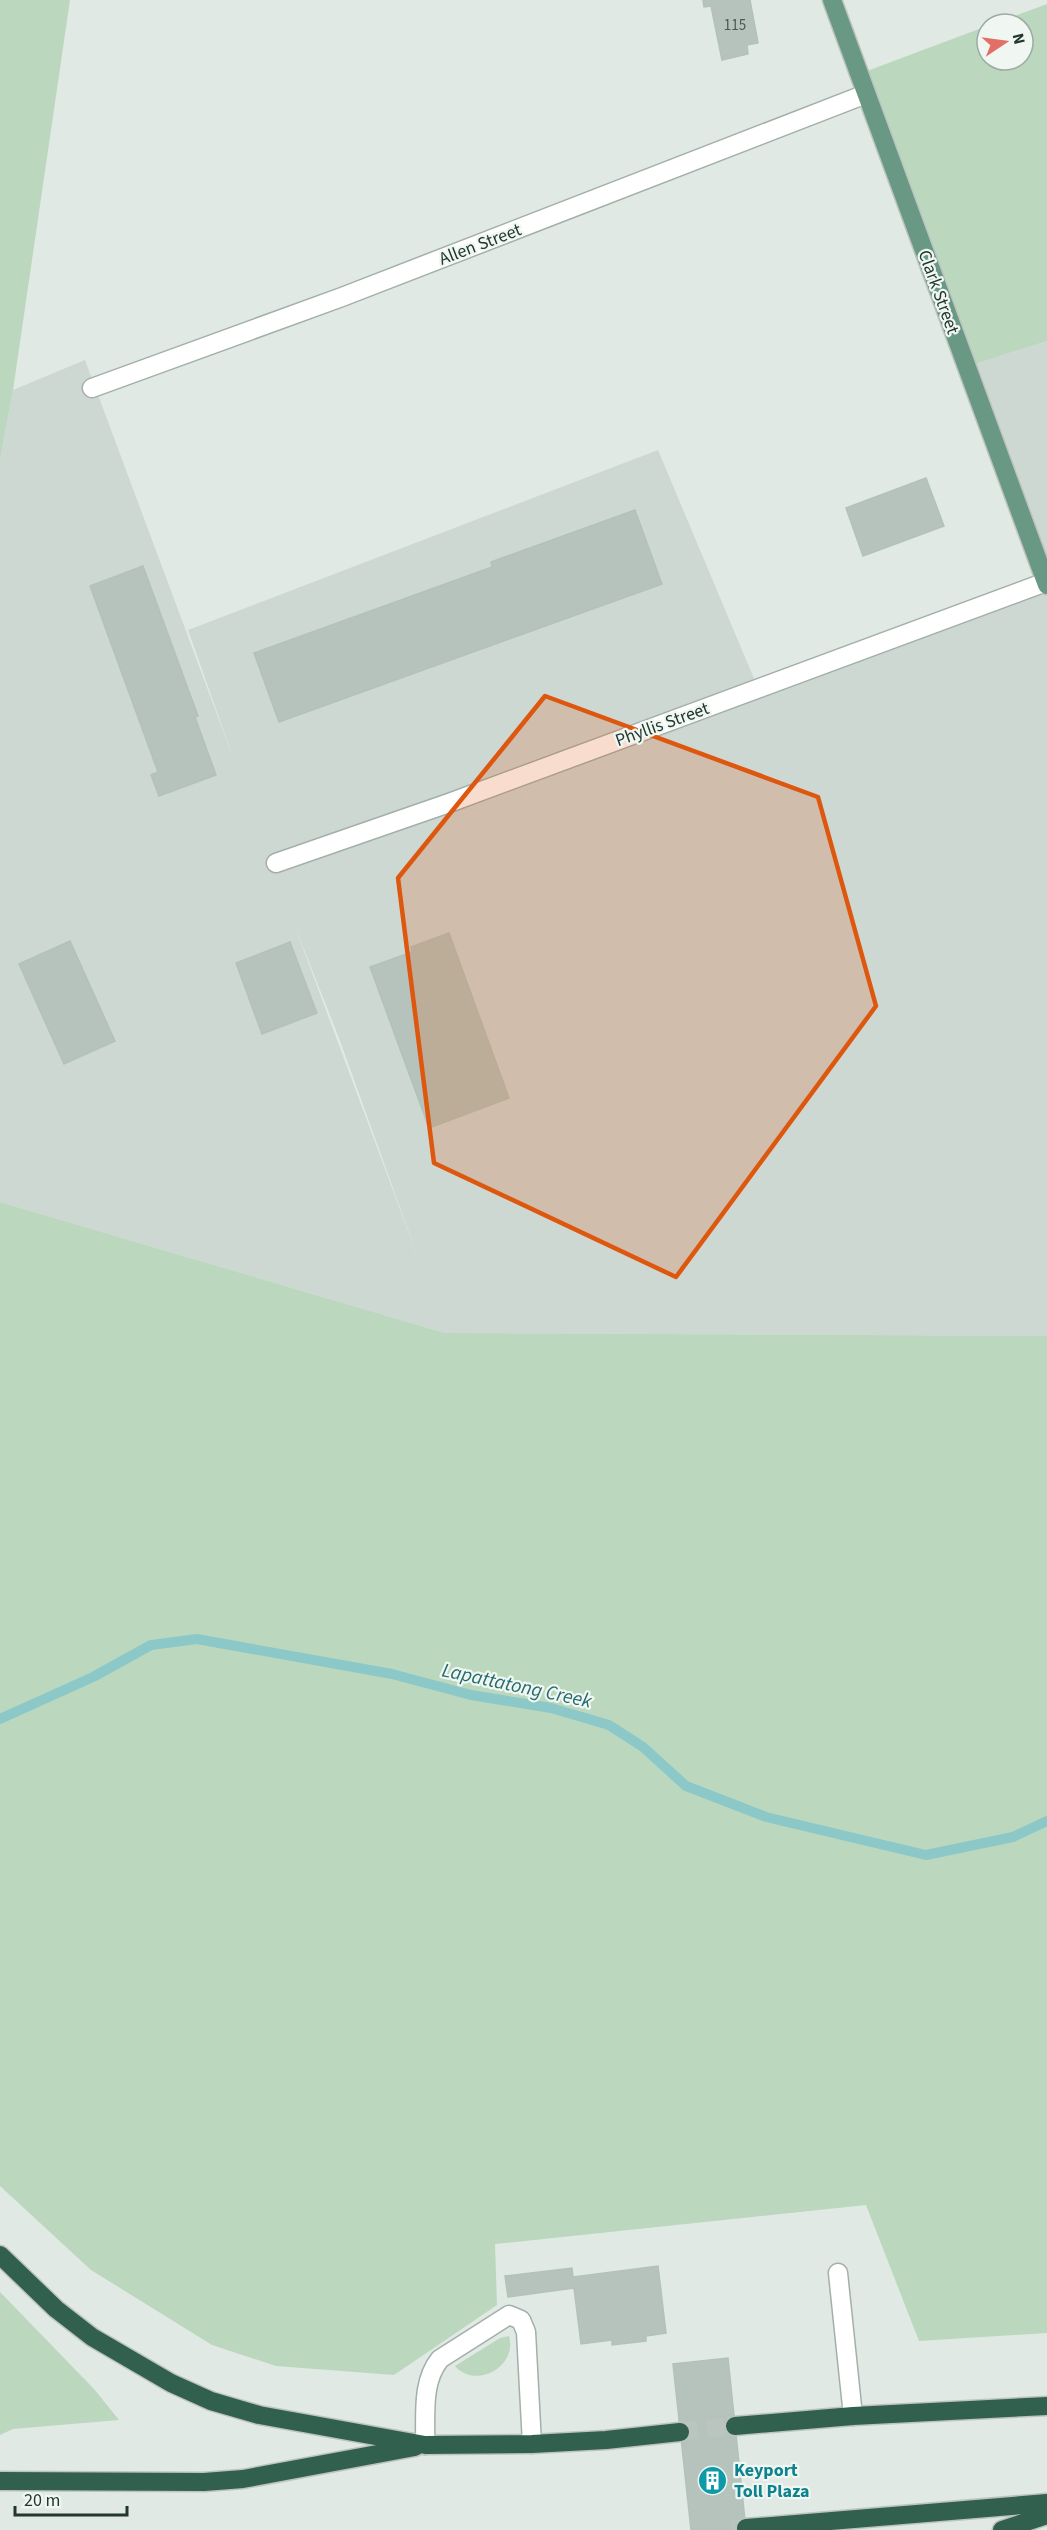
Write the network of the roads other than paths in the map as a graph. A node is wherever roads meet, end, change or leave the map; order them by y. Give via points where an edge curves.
1 (832, 0) edge
2 (866, 94) junction
3 (92, 388) dead end
4 (1046, 583) edge
5 (276, 863) dead end
6 (0, 2255) edge
7 (838, 2272) dead end
8 (1047, 2406) edge
9 (853, 2416) junction
10 (735, 2426) tunnel mouth
11 (680, 2432) tunnel mouth
12 (532, 2444) junction
13 (425, 2445) junction
14 (0, 2481) edge
15 (1047, 2503) edge
16 (1047, 2515) edge
17 (746, 2528) dead end
18 (1002, 2530) edge

1 - 2 main road, Clark Street
2 - 3 street, Allen Street via 353,293
2 - 4 main road, Clark Street
4 - 5 street, Phyllis Street
6 - 13 highway via 56,2309 92,2337 171,2383 211,2401 281,2420
7 - 9 street
8 - 9 highway
9 - 10 highway
11 - 12 highway
12 - 13 highway
12 - 13 street via 526,2332 520,2320 509,2315 441,2359 432,2369 427,2382
13 - 14 highway via 243,2479
15 - 17 highway
16 - 18 highway

